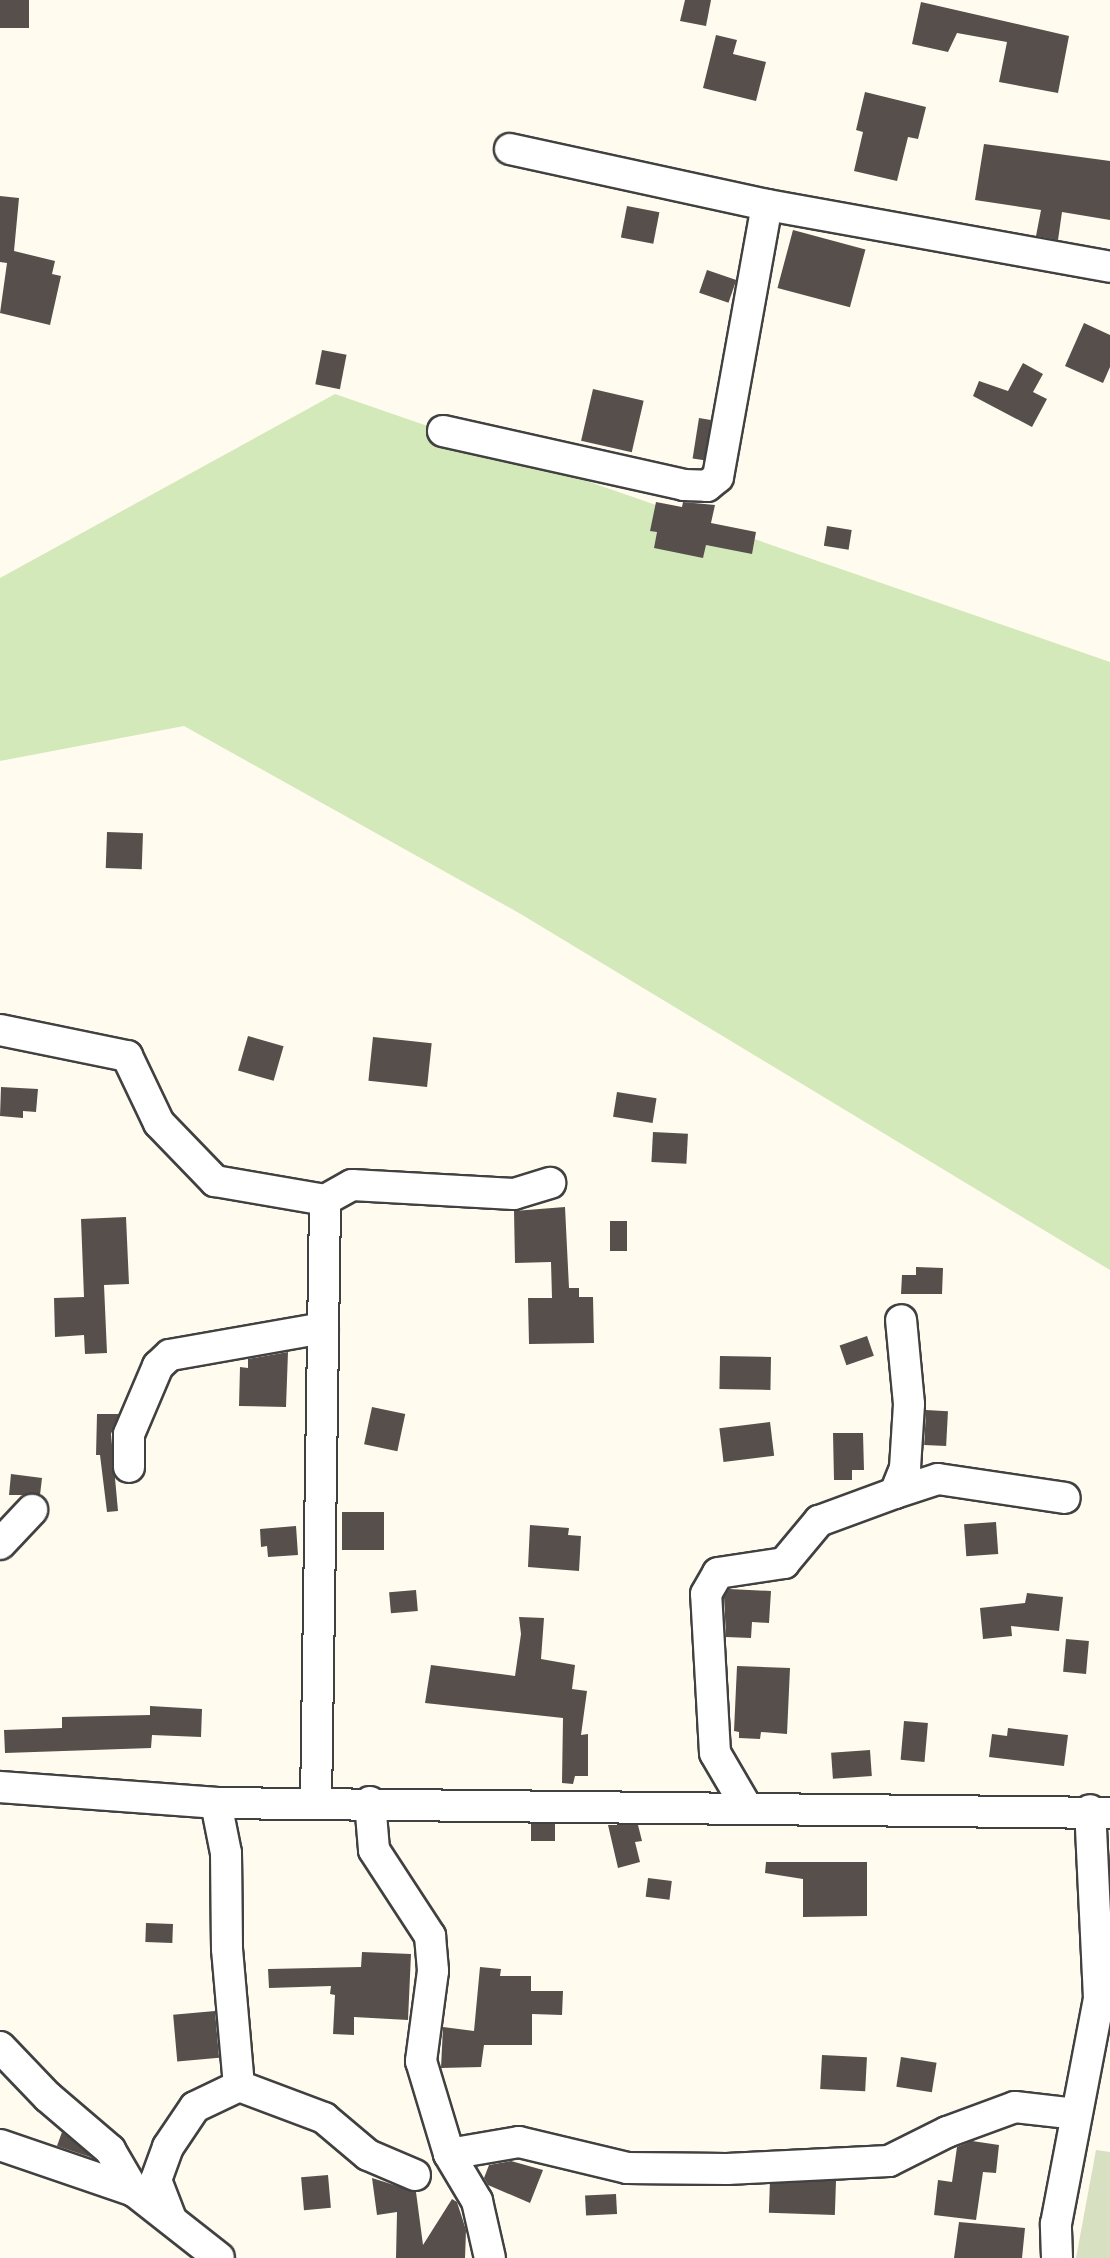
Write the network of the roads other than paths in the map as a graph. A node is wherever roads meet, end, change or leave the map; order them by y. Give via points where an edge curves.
1 (510, 149) dead end
2 (767, 205) junction
3 (1109, 268) edge
4 (443, 431) dead end
5 (0, 1030) edge
6 (550, 1183) dead end
7 (325, 1200) junction
8 (901, 1320) dead end
9 (323, 1328) junction
10 (128, 1466) dead end
11 (895, 1493) junction
12 (1065, 1497) dead end
13 (32, 1510) dead end
14 (0, 1544) edge
15 (0, 1787) edge
16 (370, 1802) junction
17 (216, 1803) junction
18 (316, 1803) junction
19 (746, 1806) junction
20 (1100, 1812) edge
21 (0, 2047) edge
22 (239, 2086) junction
23 (1076, 2114) junction
24 (0, 2145) edge
25 (449, 2154) junction
26 (415, 2175) dead end
27 (134, 2191) junction
28 (171, 2219) junction
29 (219, 2258) edge
30 (490, 2258) edge
31 (1057, 2258) edge

1 - 2 street
2 - 3 street
2 - 4 street via 718,477 707,486 684,485
5 - 7 street via 127,1056 159,1123 215,1181
6 - 7 street via 514,1194 352,1185
7 - 9 street
8 - 11 street via 909,1404 905,1468
9 - 10 street via 170,1355 158,1366 130,1434
9 - 18 street
11 - 12 street via 938,1479
11 - 19 street via 819,1521 784,1563 718,1573 706,1594 715,1754
13 - 14 street
15 - 17 street
16 - 18 street
16 - 19 street
16 - 25 street via 374,1850 430,1936 433,1971 421,2061
17 - 18 street
17 - 22 street via 226,1853 227,1949
19 - 20 street
20 - 23 street via 1099,1998
21 - 27 street via 48,2097 110,2150
22 - 26 street via 324,2118 368,2155
22 - 28 street via 195,2107 168,2147 156,2180
23 - 25 street via 1015,2107 947,2132 889,2161 727,2169 627,2168 519,2142
23 - 31 street via 1056,2224
24 - 27 street
25 - 30 street via 477,2201
27 - 28 street
28 - 29 street

